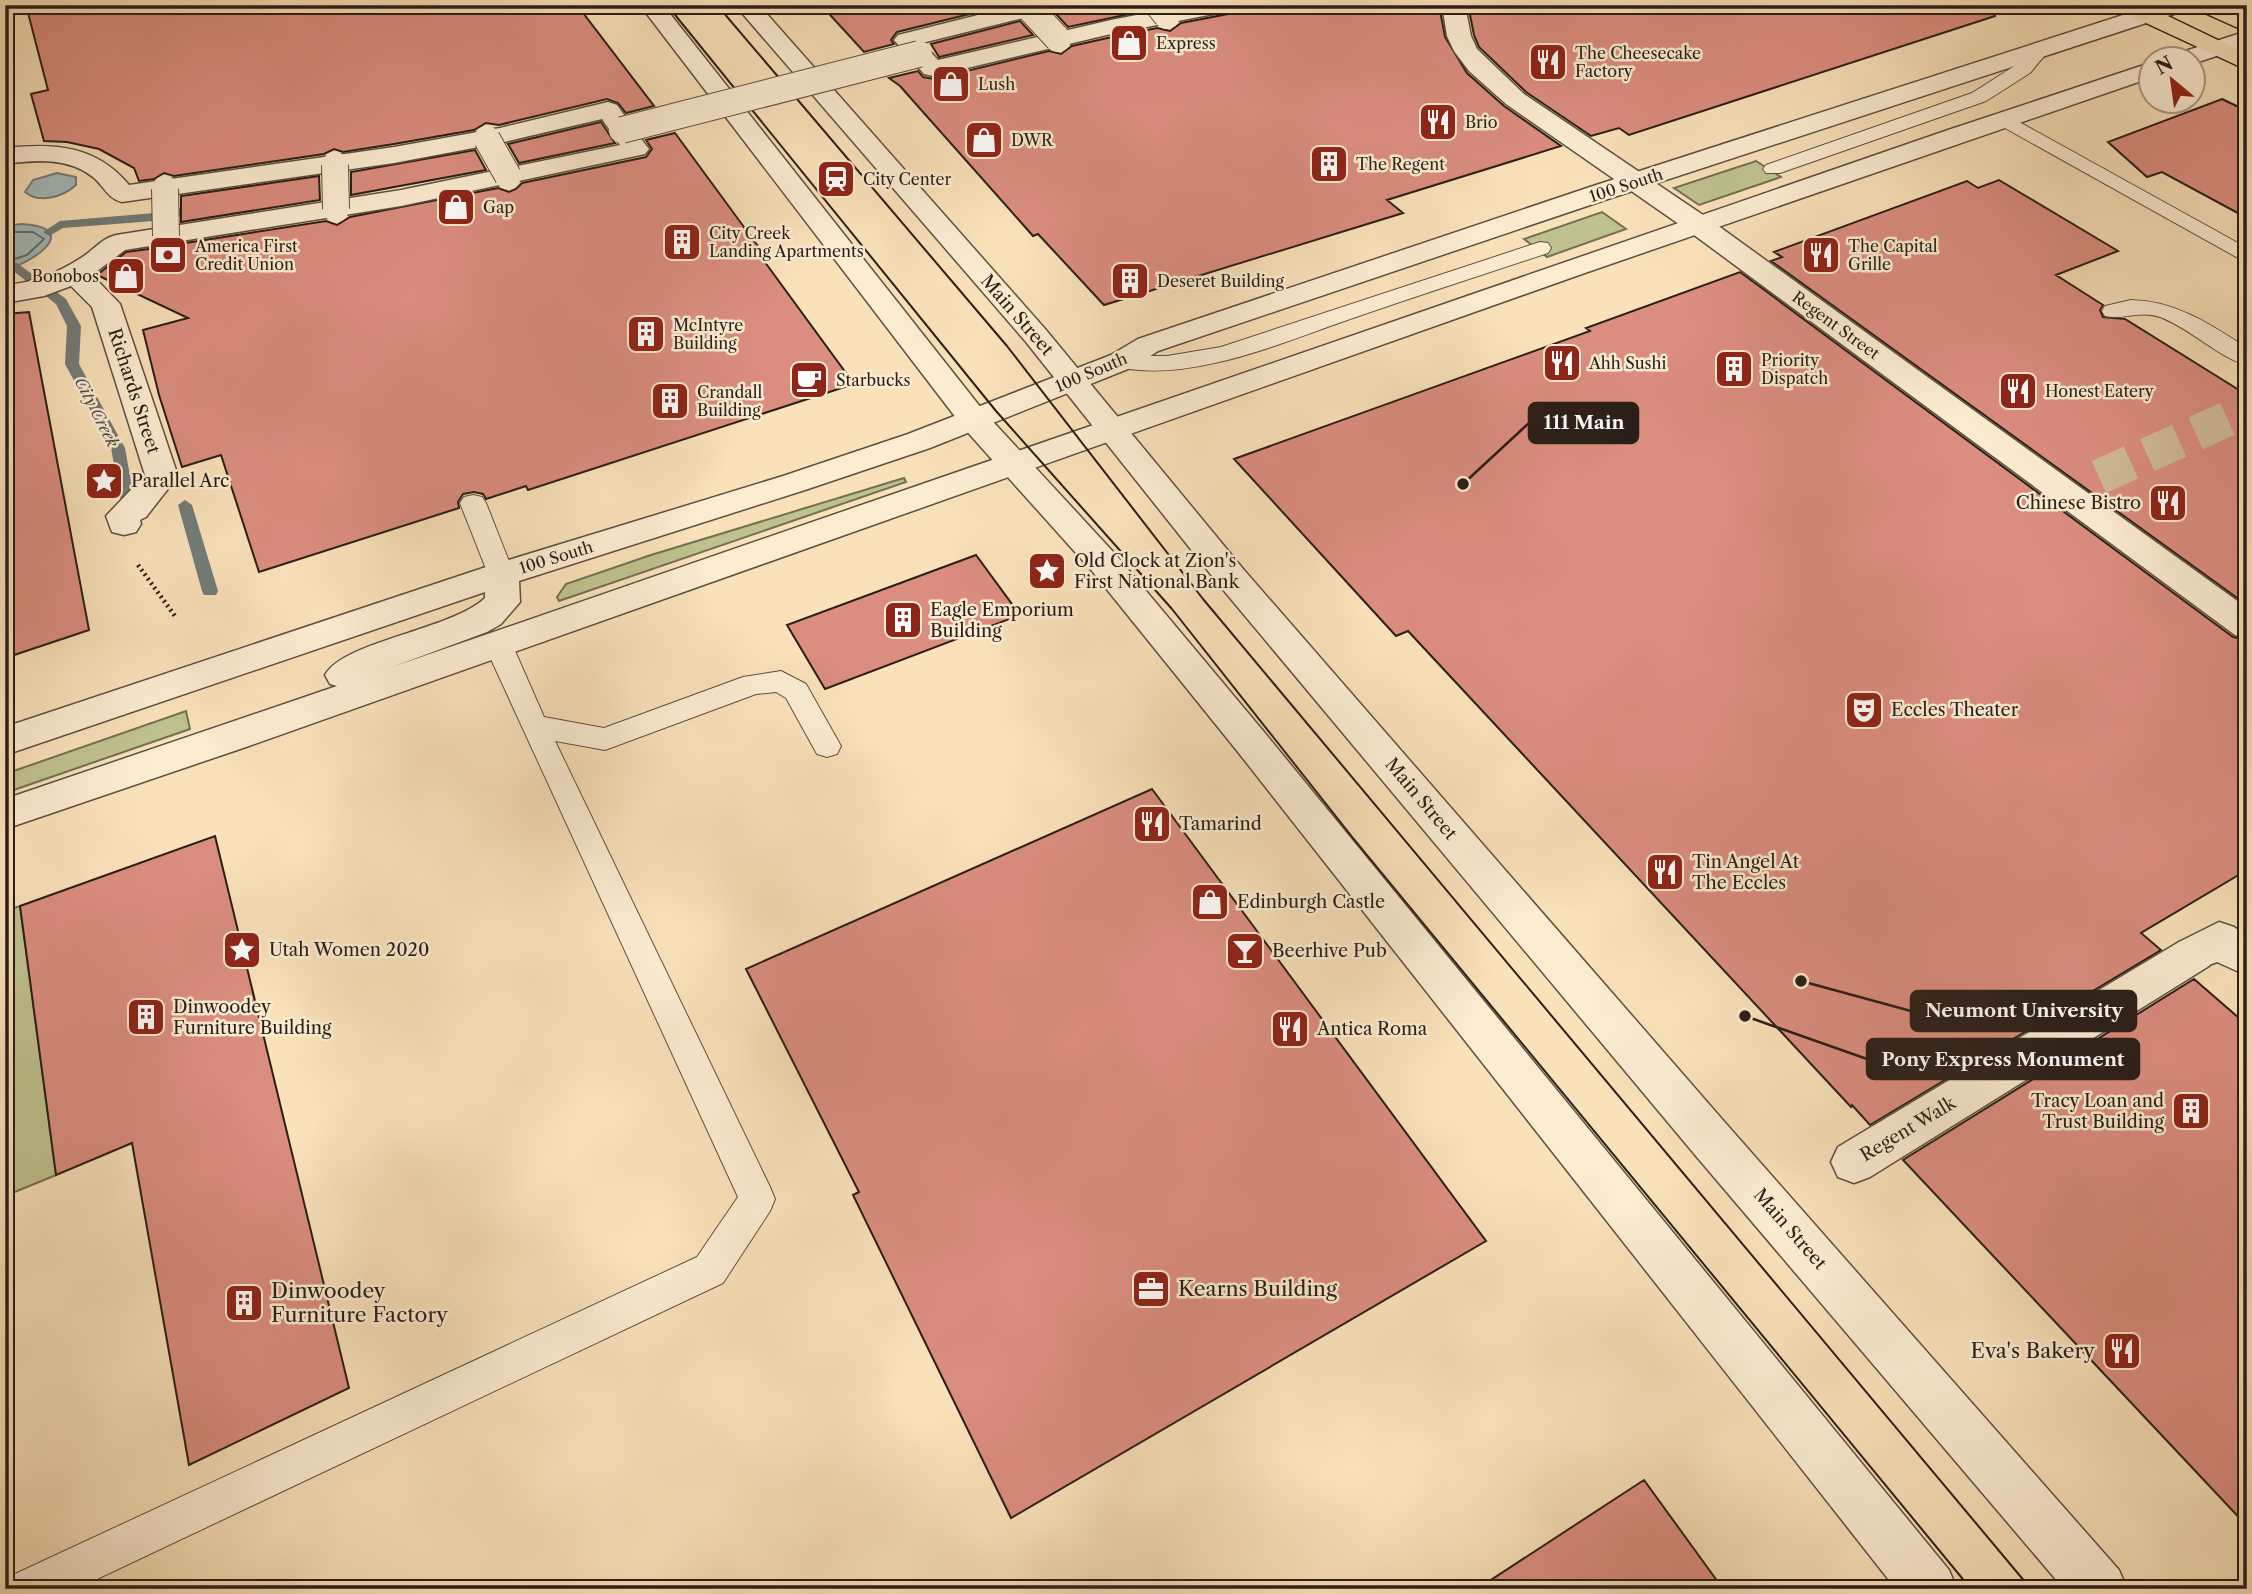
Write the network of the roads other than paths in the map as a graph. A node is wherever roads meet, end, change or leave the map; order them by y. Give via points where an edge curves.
1 (651, 5) edge
2 (746, 5) edge
3 (1066, 5) edge
4 (1224, 5) edge
5 (1453, 5) edge
6 (2178, 5) edge
7 (2206, 5) edge
8 (1039, 8) edge
9 (1171, 9) edge
10 (2137, 10) edge
11 (2247, 25) edge
12 (2247, 37) edge
13 (1058, 39) junction
14 (2215, 48) junction
15 (2040, 50) junction
16 (2206, 51) edge
17 (920, 54) junction
18 (2247, 63) edge
19 (2136, 75) edge
20 (2003, 119) junction
21 (622, 129) junction
22 (487, 139) junction
23 (5, 156) edge
24 (335, 165) junction
25 (1773, 169) dead end
26 (508, 176) junction
27 (1636, 182) junction
28 (156, 195) junction
29 (336, 209) junction
30 (1696, 223) junction
31 (136, 232) dead end
32 (166, 236) junction
33 (1540, 248) dead end
34 (2247, 257) edge
35 (75, 274) junction
36 (5, 295) edge
37 (2113, 311) dead end
38 (2178, 317) junction
39 (2247, 344) edge
40 (2247, 358) edge
41 (1122, 361) junction
42 (2247, 373) edge
43 (1072, 380) junction
44 (974, 420) junction
45 (1111, 430) junction
46 (1013, 465) junction
47 (2099, 477) tunnel mouth
48 (2066, 492) junction
49 (473, 503) dead end
50 (124, 524) road end
51 (501, 574) junction
52 (2247, 626) edge
53 (498, 644) junction
54 (534, 726) junction
55 (245, 733) junction
56 (5, 741) edge
57 (827, 746) dead end
58 (5, 814) edge
59 (2244, 955) edge
60 (1854, 1162) dead end
61 (30, 1589) edge
62 (1930, 1589) edge
63 (2101, 1589) edge

1 - 44 street
2 - 43 street, Main Street
3 - 17 street
4 - 9 street
5 - 27 street, Regent Street via 1466,51 1494,82
6 - 10 street, 100 South
7 - 11 main road
8 - 13 street, bridge
8 - 17 street via 906,40
9 - 13 street
9 - 17 street
10 - 14 main road
10 - 15 street, 100 South
12 - 14 street
13 - 17 street via 933,69
14 - 16 street
14 - 18 main road
15 - 25 lane via 2023,69 1979,97
15 - 27 street, 100 South
17 - 21 street, bridge
19 - 20 street
20 - 30 street
20 - 34 lane
21 - 22 street via 608,110
21 - 26 street via 636,149
21 - 28 street via 480,145
21 - 31 street via 493,174
22 - 24 street
22 - 26 street, bridge
23 - 28 street via 29,152 70,157 99,169 122,194
24 - 28 street
24 - 29 street, bridge
26 - 29 street
27 - 30 street, Regent Street
27 - 41 street, 100 South via 1148,345
28 - 32 street, bridge
29 - 32 street
30 - 45 street
30 - 48 street, Regent Street
32 - 35 street via 116,243 104,257
33 - 41 lane via 1225,353 1167,363
35 - 36 street
35 - 50 street, Richards Street via 106,304 162,476 134,509 122,516
37 - 38 lane via 2146,306
38 - 39 lane via 2209,324
38 - 40 lane
38 - 42 lane via 2194,340
41 - 43 street, 100 South
43 - 44 street, 100 South
43 - 45 street, Main Street
44 - 46 street
44 - 51 street, 100 South via 794,483
45 - 46 street
45 - 63 street, Main Street via 1712,1141
46 - 53 street
46 - 62 street via 1104,564 1251,742
47 - 48 street
48 - 52 street, Regent Street
49 - 51 lane
51 - 55 street via 503,602 489,615 351,670
51 - 56 street, 100 South
53 - 54 lane
53 - 55 street
54 - 57 lane via 605,739 753,684 781,681 796,691
54 - 61 lane via 757,1199 710,1270
55 - 58 street
59 - 60 street, Regent Walk via 2219,939

